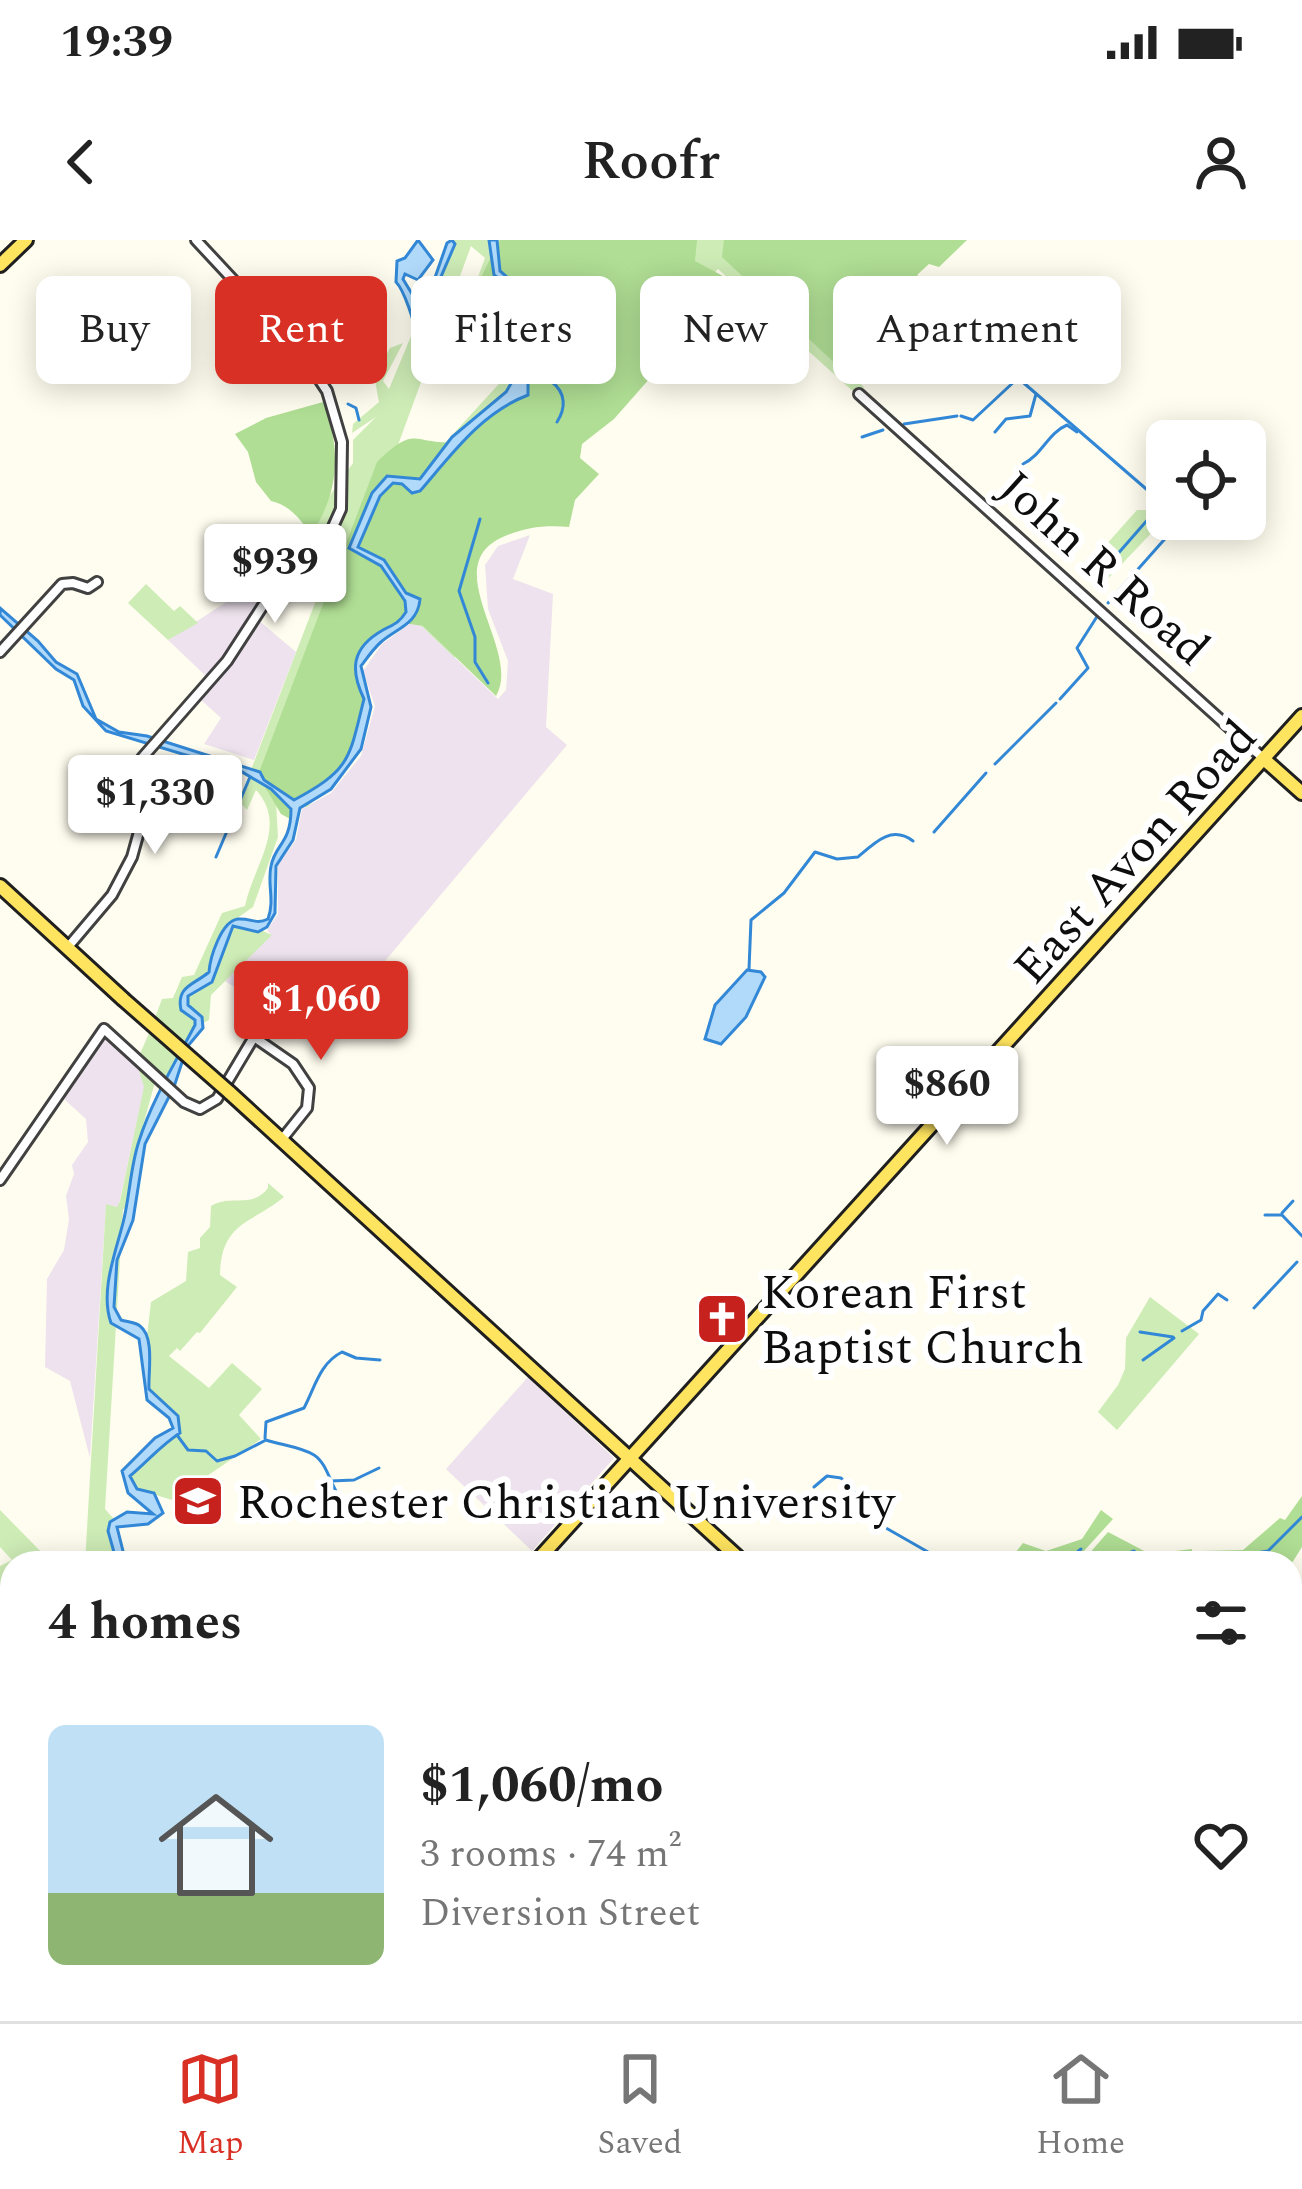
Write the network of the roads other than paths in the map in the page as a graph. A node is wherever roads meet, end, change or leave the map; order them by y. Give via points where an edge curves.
1 (26, 240) edge
2 (196, 240) edge
3 (3, 263) edge
4 (860, 394) dead end
5 (97, 582) dead end
6 (0, 652) edge
7 (1302, 716) edge
8 (1265, 760) junction
9 (1302, 793) edge
10 (0, 886) edge
11 (67, 948) junction
12 (283, 1138) junction
13 (0, 1180) edge
14 (630, 1458) junction
15 (546, 1551) edge
16 (731, 1551) edge

1 - 3 main road
2 - 11 street via 303,355 333,405 344,453 342,498 321,548 265,604 142,758 135,784 142,821 132,857
4 - 8 street, John R Road
5 - 6 street via 62,584
7 - 8 main road, East Avon Road
8 - 9 main road, John R Road
8 - 14 main road, East Avon Road
10 - 11 main road
11 - 12 main road, bridge
12 - 13 street via 307,1108 308,1085 254,1037 213,1104 194,1108 104,1029
12 - 14 main road
14 - 15 main road, East Avon Road
14 - 16 main road

